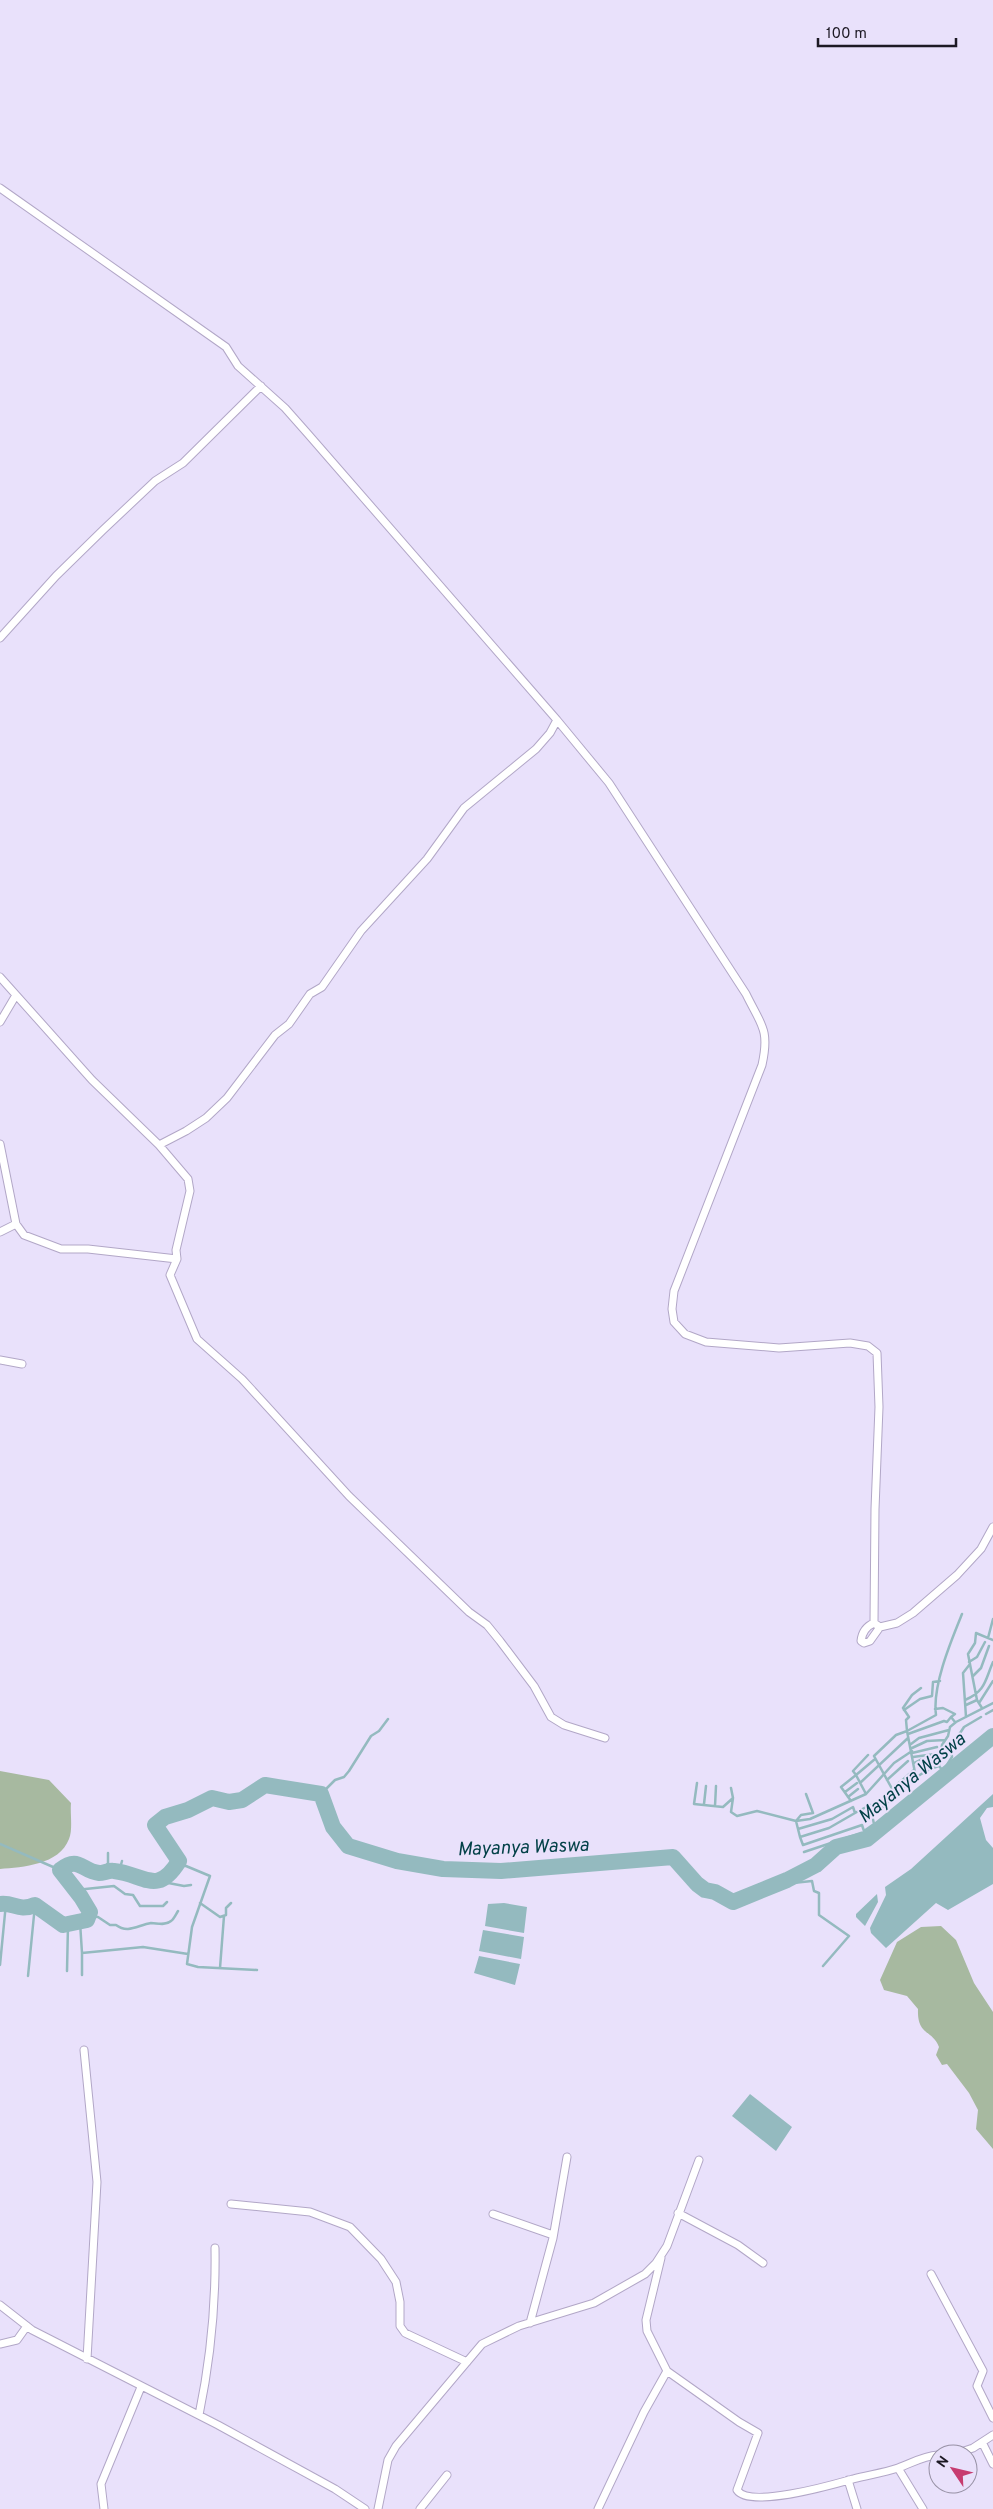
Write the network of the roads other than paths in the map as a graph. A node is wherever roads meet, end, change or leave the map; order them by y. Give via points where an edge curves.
1 (0, 188) edge
2 (261, 386) junction
3 (0, 638) edge
4 (558, 720) junction
5 (0, 977) edge
6 (16, 995) junction
7 (0, 1022) edge
8 (0, 1144) edge
9 (159, 1145) junction
10 (16, 1224) junction
11 (0, 1232) edge
12 (176, 1259) junction
13 (0, 1360) edge
14 (22, 1364) dead end
15 (993, 1527) edge
16 (605, 1738) dead end
17 (84, 2050) dead end
18 (567, 2157) dead end
19 (698, 2160) dead end
20 (231, 2204) dead end
21 (678, 2213) junction
22 (493, 2214) dead end
23 (553, 2235) junction
24 (215, 2248) dead end
25 (661, 2256) junction
26 (763, 2263) dead end
27 (931, 2274) dead end
28 (0, 2305) edge
29 (530, 2323) junction
30 (27, 2326) junction
31 (0, 2344) edge
32 (87, 2358) junction
33 (467, 2362) junction
34 (667, 2371) junction
35 (141, 2387) junction
36 (199, 2415) junction
37 (993, 2418) edge
38 (993, 2435) edge
39 (983, 2444) junction
40 (978, 2446) edge
41 (928, 2457) edge
42 (993, 2464) edge
43 (898, 2468) junction
44 (448, 2475) dead end
45 (848, 2480) junction
46 (104, 2509) edge
47 (365, 2509) edge
48 (378, 2509) edge
49 (420, 2509) edge
50 (598, 2509) edge
51 (856, 2509) edge
52 (923, 2509) edge

1 - 2 street via 226,347 238,366
2 - 3 street via 183,463 155,481 103,530
2 - 4 street via 308,434
4 - 9 street via 536,749 464,808 427,859 361,931 322,986 310,994 289,1024 275,1035 227,1098 186,1132
4 - 15 street via 609,783 746,994 767,1038 762,1065 683,1265 672,1301 672,1316 685,1334 706,1342 779,1348 850,1343 868,1346 877,1352 877,1625 902,1620 957,1576 981,1549
5 - 6 street
6 - 7 street
6 - 9 street via 112,1101
8 - 10 street
9 - 12 street via 188,1179 190,1191
10 - 11 street
10 - 12 street via 32,1240 61,1249
12 - 16 street via 170,1275 197,1339 242,1380 349,1496 469,1612 487,1625 534,1686 551,1717 564,1725
13 - 14 street
17 - 32 street via 97,2182
18 - 23 street
19 - 21 street
20 - 33 street via 310,2212 350,2227 381,2259 396,2282 400,2326 404,2333
21 - 25 street
21 - 26 street via 738,2245
22 - 23 street
23 - 29 street
24 - 36 street via 213,2340
25 - 29 street via 645,2274 594,2303
25 - 34 street via 646,2320 647,2331
27 - 37 street via 983,2371 976,2386
28 - 30 street
29 - 33 street via 485,2342
30 - 31 street via 17,2340
30 - 32 street
32 - 35 street
33 - 48 street via 396,2446 388,2460
34 - 45 street via 758,2433 736,2490 739,2494 777,2502
34 - 50 street
35 - 36 street
35 - 46 street via 101,2484
36 - 47 street via 335,2489
38 - 39 street
39 - 40 street
39 - 42 street
41 - 43 street
43 - 45 street
43 - 52 street
44 - 49 street
45 - 51 street

